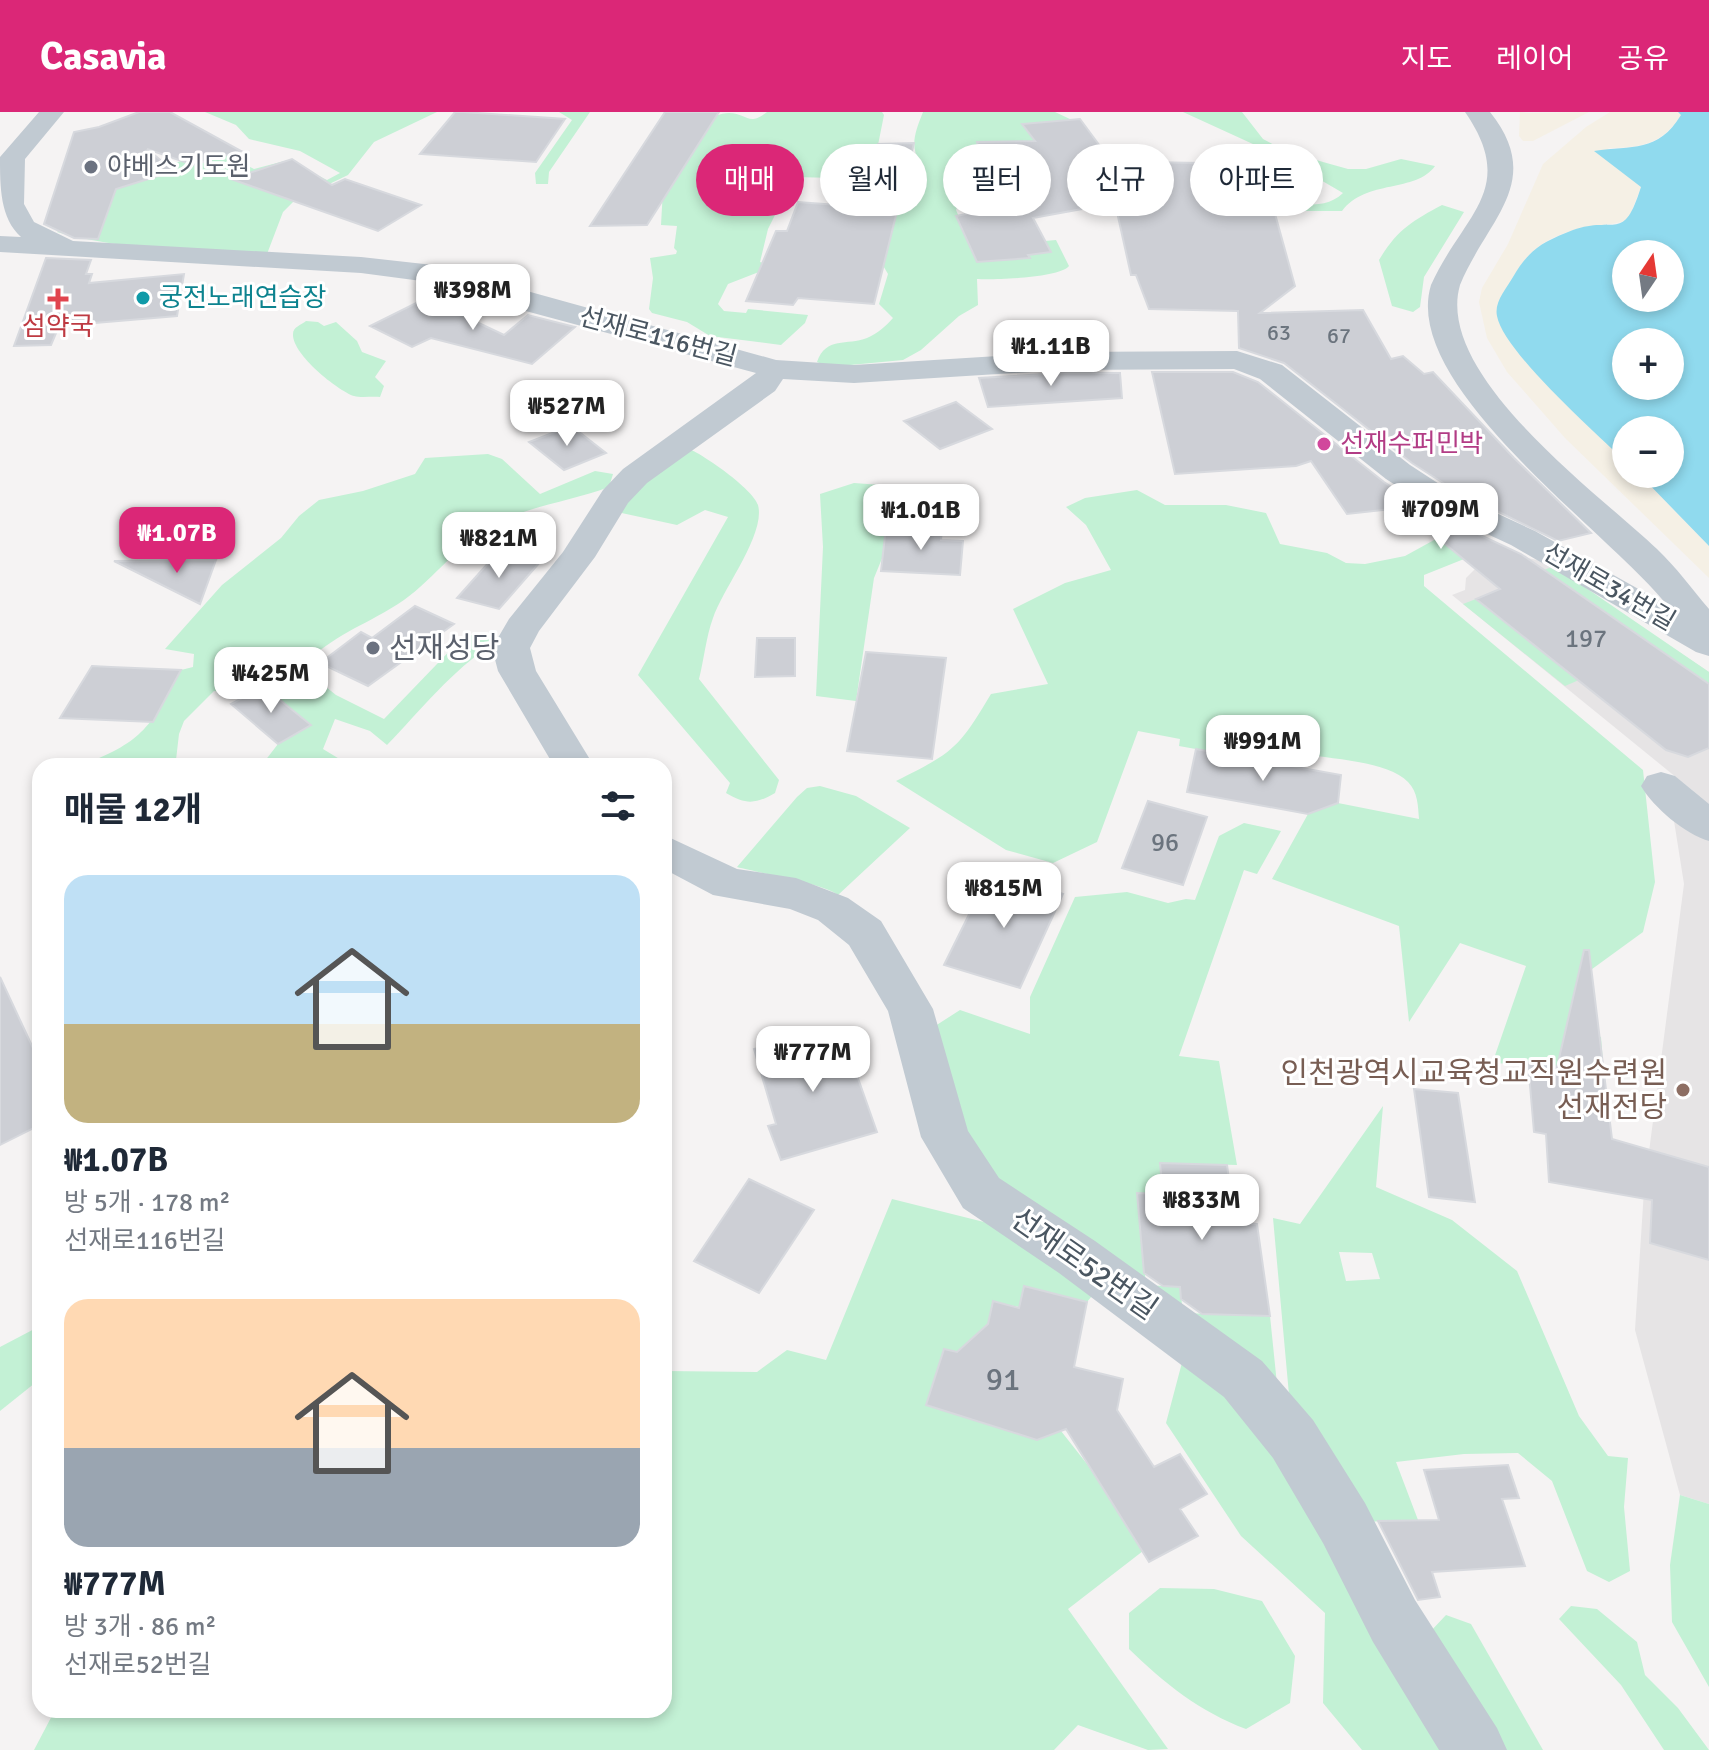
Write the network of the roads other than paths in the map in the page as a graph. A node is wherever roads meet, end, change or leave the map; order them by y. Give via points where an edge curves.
1 (52, 112) edge
2 (1477, 112) edge
3 (7, 166) edge
4 (0, 244) edge
5 (91, 249) junction
6 (0, 262) edge
7 (775, 369) junction
8 (1271, 372) joint
9 (1639, 551) junction
10 (1594, 576) junction
11 (1709, 633) edge
12 (1709, 644) edge
13 (569, 758) edge
14 (1661, 786) dead end
15 (1709, 826) edge
16 (672, 854) edge
17 (1475, 1750) edge

1 - 3 street
2 - 9 street via 1502,154 1500,189 1442,295 1448,343 1494,412 1601,521
3 - 5 street via 17,222 35,235
4 - 5 street, 선재로116번길
5 - 6 street
5 - 7 street, 선재로116번길 via 433,274
7 - 8 street, 선재로116번길 via 854,374 1185,359 1237,360
7 - 13 street via 764,384 635,476 522,627 511,648 517,671
8 - 10 street, 선재로34번길 via 1441,500
9 - 10 street
9 - 11 street
10 - 12 street, 선재로34번길
14 - 15 street
16 - 17 street, 선재로52번길 via 728,884 796,894 833,909 865,933 910,1009 945,1137 981,1193 1243,1379 1293,1439 1394,1621

